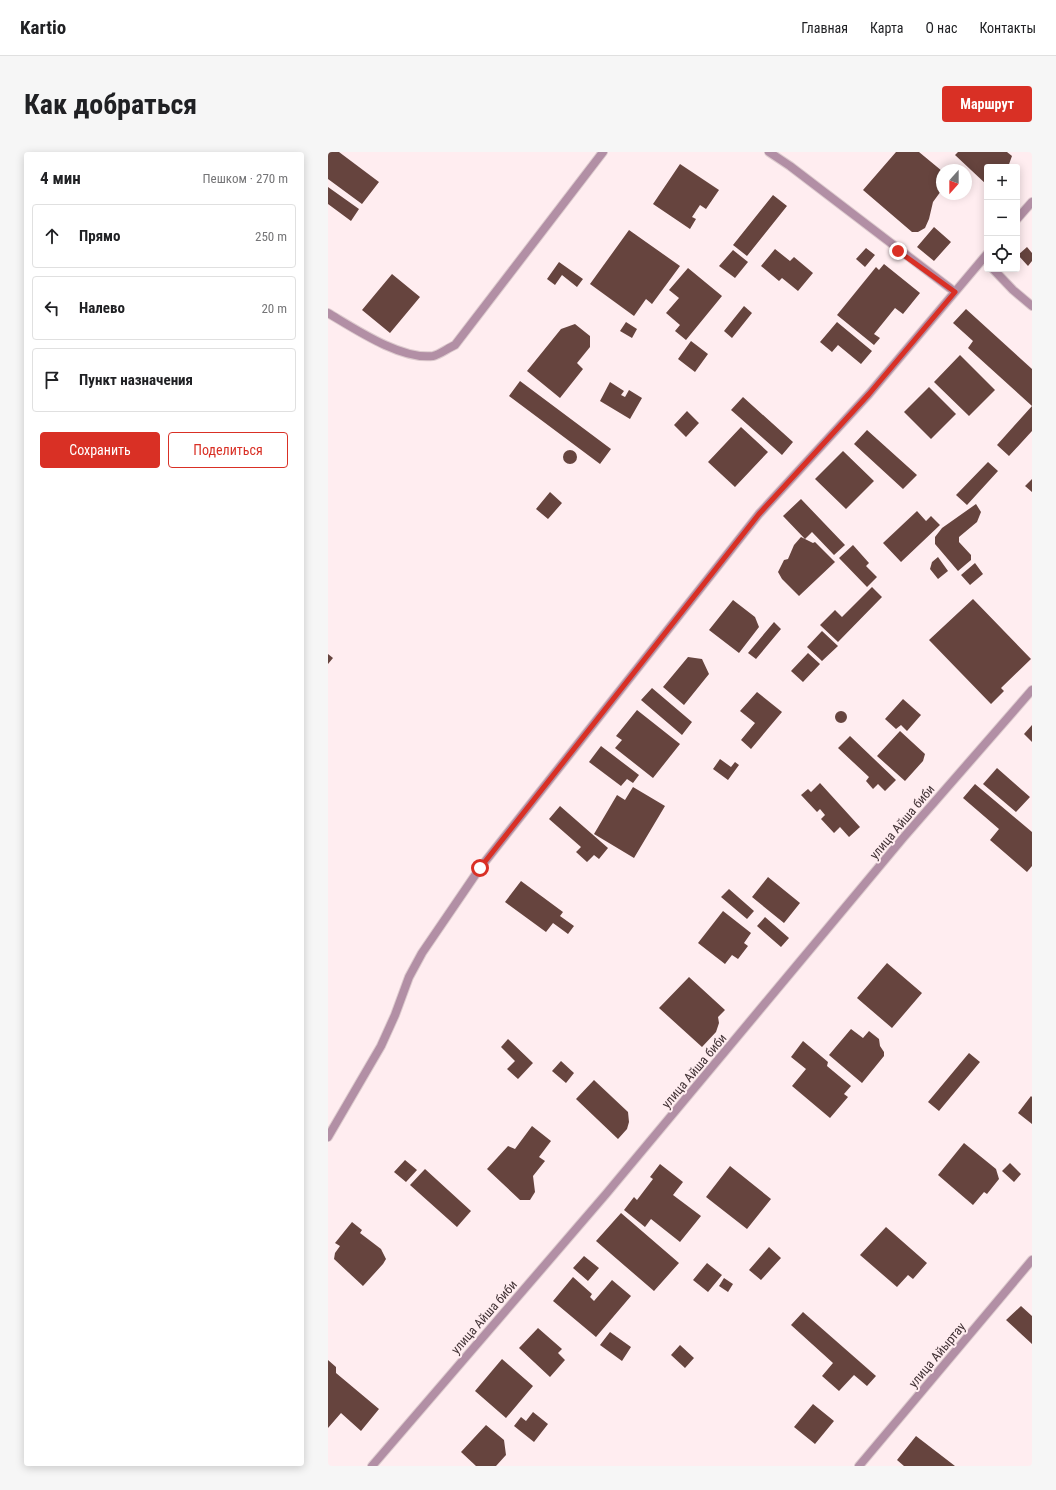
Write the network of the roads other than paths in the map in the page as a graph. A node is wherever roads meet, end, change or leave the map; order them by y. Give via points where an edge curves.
1 (602, 152) edge
2 (774, 153) edge
3 (1032, 202) edge
4 (1020, 216) edge
5 (984, 260) edge
6 (996, 272) edge
7 (955, 292) junction
8 (1032, 306) edge
9 (328, 313) edge
10 (1032, 690) edge
11 (328, 1137) edge
12 (1032, 1260) edge
13 (372, 1466) edge
14 (859, 1466) edge

1 - 9 street via 454,345 433,356 406,353 379,343
2 - 7 street
3 - 4 street
5 - 7 street
6 - 8 street
7 - 11 street via 869,394 759,514 480,868 408,977 381,1046
10 - 13 street, улица Айша биби via 898,844 606,1194
12 - 14 street, улица Айыртау

